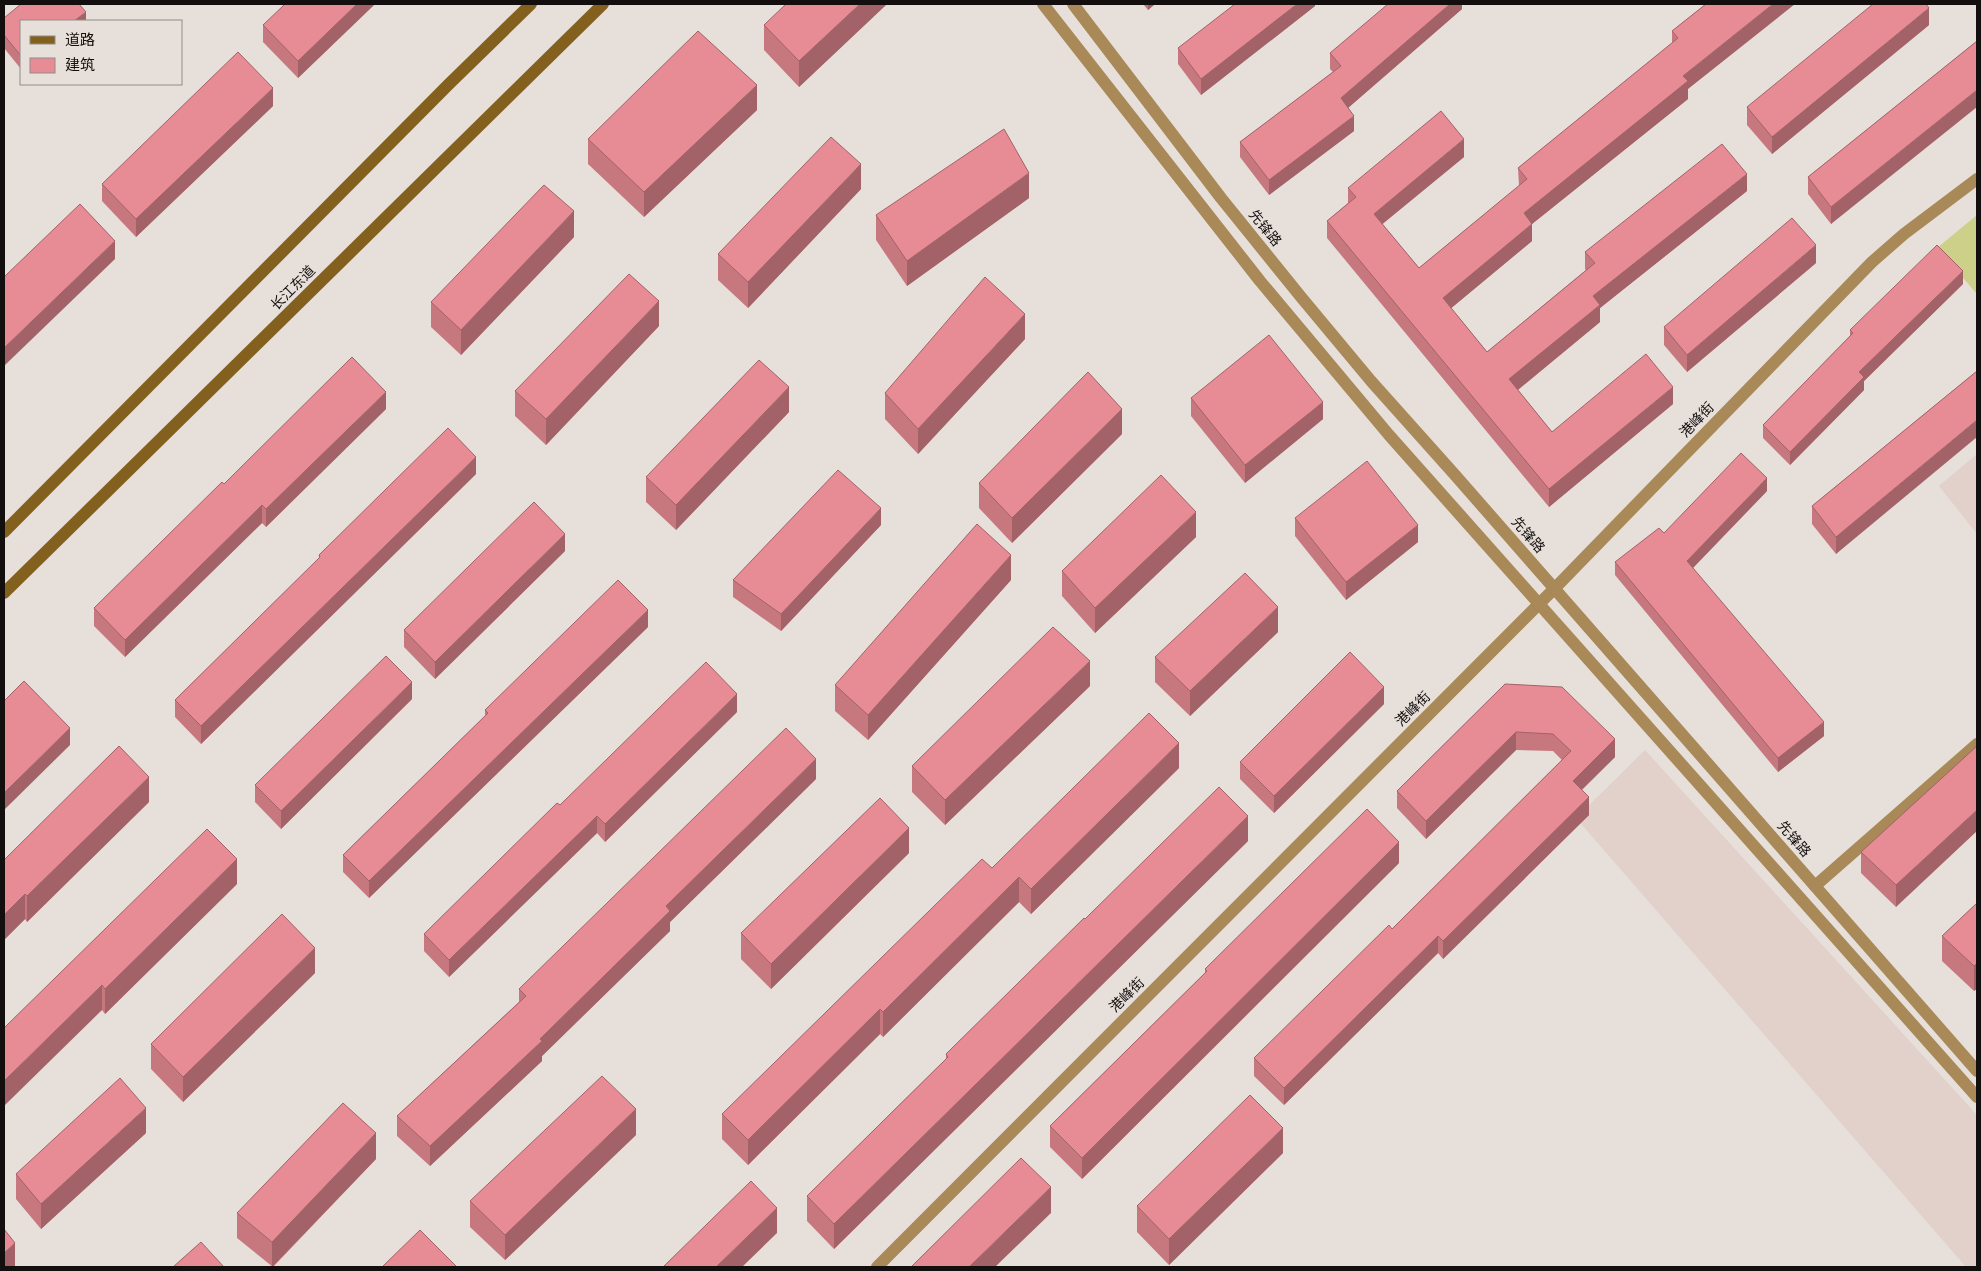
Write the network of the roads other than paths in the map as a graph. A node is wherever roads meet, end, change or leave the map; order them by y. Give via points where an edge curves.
1 (531, 4) edge
2 (603, 4) edge
3 (1043, 4) edge
4 (1073, 4) edge
5 (1977, 179) edge
6 (4, 532) edge
7 (1555, 588) junction
8 (4, 593) edge
9 (1539, 604) junction
10 (1977, 744) edge
11 (1816, 886) junction
12 (1977, 1071) edge
13 (1977, 1097) edge
14 (877, 1267) edge

1 - 6 main road
2 - 8 main road, 长江东道
3 - 9 street via 1260,281 1389,435
4 - 7 street, 先锋路 via 1307,305
5 - 7 street, 港峰街 via 1872,262
7 - 9 street, 港峰街
7 - 11 street, 先锋路
9 - 13 street
9 - 14 street, 港峰街
10 - 11 street
11 - 12 street, 先锋路

